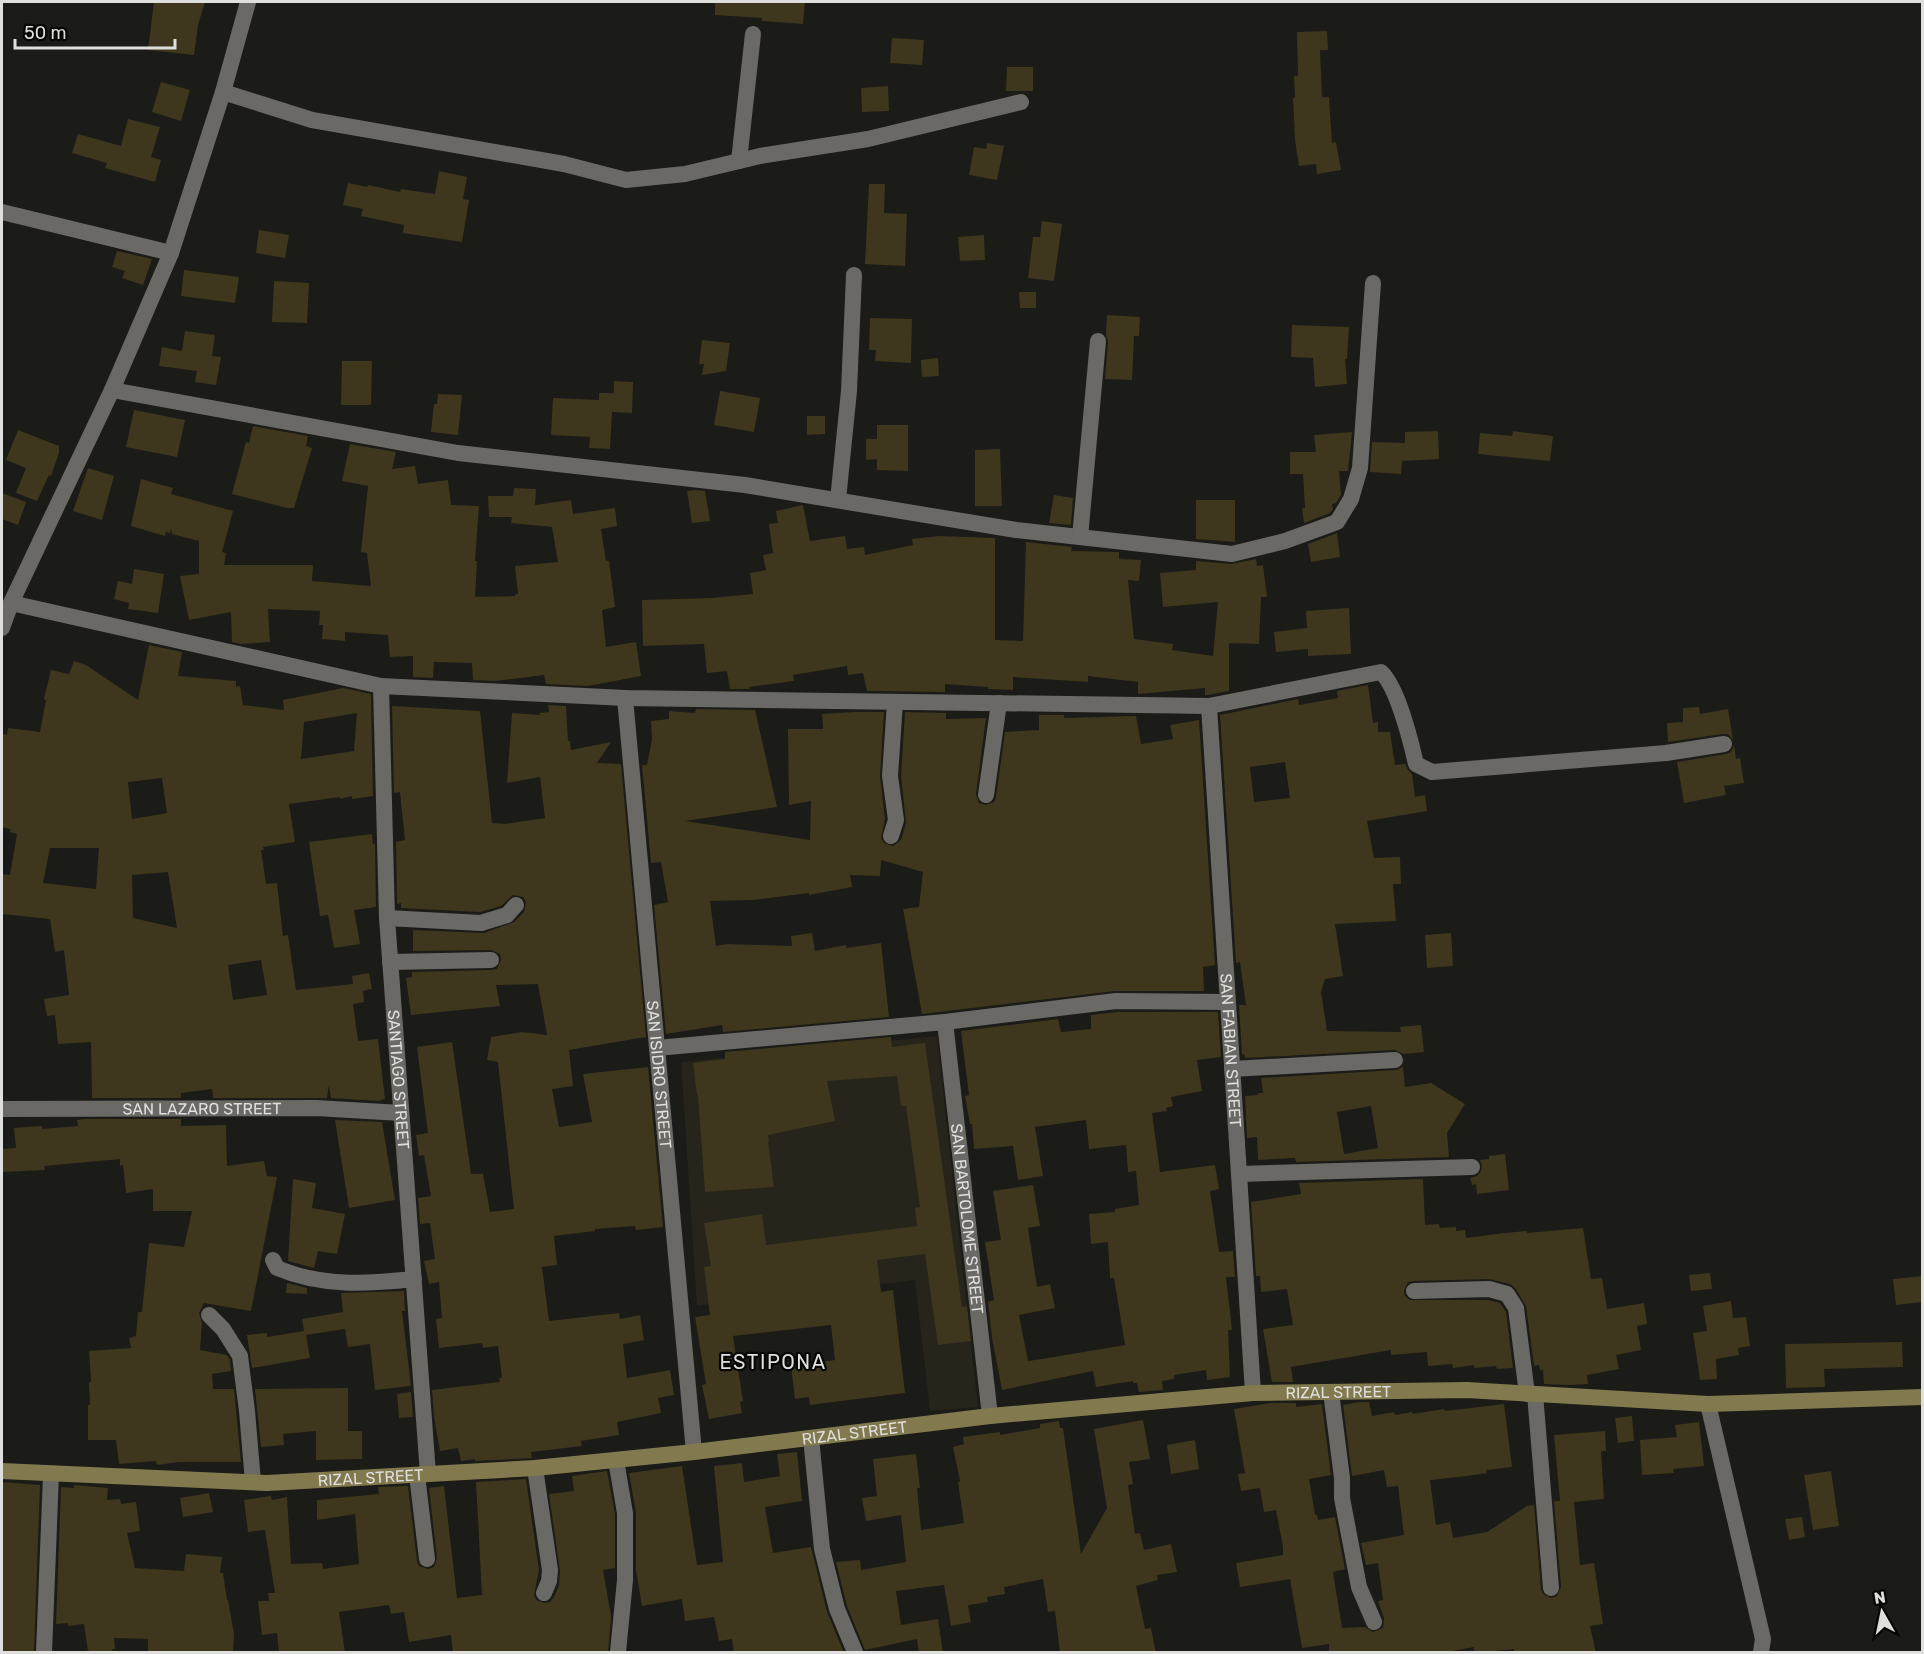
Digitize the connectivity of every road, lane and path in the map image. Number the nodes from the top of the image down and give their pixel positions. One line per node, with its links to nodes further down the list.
1 (248, 2): 3 (street)
2 (753, 34): 5 (street)
3 (223, 92): 5 (street); 7 (street)
4 (1021, 102): 5 (street)
5 (739, 161)
6 (2, 212): 7 (street)
7 (171, 253): 11 (street)
8 (854, 275): 12 (street)
9 (1373, 283): 13 (street)
10 (1098, 340): 13 (street)
11 (112, 390): 12 (street); 14 (street)
12 (838, 500): 13 (street)
13 (1080, 537)
14 (11, 603): 15 (street); 16 (street)
15 (2, 628)
16 (381, 686): 17 (street); 25 (street, SANTIAGO STREET)
17 (625, 698): 18 (street); 30 (street, SAN ISIDRO STREET)
18 (895, 702): 19 (street); 23 (street)
19 (999, 703): 20 (street); 22 (street)
20 (1209, 706): 21 (street); 28 (street, SAN FABIAN STREET)
21 (1724, 744)
22 (986, 795)
23 (891, 836)
24 (516, 904): 25 (street)
25 (387, 918): 27 (street, SANTIAGO STREET)
26 (491, 960): 27 (street)
27 (390, 962): 34 (street, SANTIAGO STREET)
28 (1228, 1002): 29 (street); 32 (street, SAN FABIAN STREET)
29 (945, 1022): 30 (street); 46 (street, SAN BARTOLOME STREET)
30 (657, 1048): 48 (street, SAN ISIDRO STREET)
31 (1395, 1060): 32 (street)
32 (1232, 1070): 36 (street, SAN FABIAN STREET)
33 (2, 1109): 34 (street, SAN LAZARO STREET)
34 (401, 1113): 38 (street, SANTIAGO STREET)
35 (1472, 1167): 36 (street)
36 (1239, 1174): 42 (street, SAN FABIAN STREET)
37 (273, 1260): 38 (street)
38 (414, 1279): 53 (street, SANTIAGO STREET)
39 (1414, 1291): 43 (street)
40 (209, 1315): 54 (street)
41 (1331, 1392): 42 (main road, RIZAL STREET); 43 (main road, RIZAL STREET); 58 (street)
42 (1253, 1393): 46 (main road, RIZAL STREET)
43 (1531, 1394): 45 (main road, RIZAL STREET); 56 (street)
44 (1923, 1397): 45 (main road, RIZAL STREET)
45 (1708, 1404): 62 (street)
46 (990, 1416): 47 (main road, RIZAL STREET)
47 (811, 1438): 48 (main road, RIZAL STREET); 61 (street)
48 (694, 1452): 49 (main road, RIZAL STREET)
49 (616, 1460): 50 (main road, RIZAL STREET); 60 (street)
50 (535, 1468): 53 (main road, RIZAL STREET); 57 (street)
51 (2, 1471): 52 (main road, RIZAL STREET)
52 (51, 1474): 54 (main road, RIZAL STREET); 59 (street)
53 (423, 1474): 54 (main road, RIZAL STREET); 55 (street, SANTIAGO STREET)
54 (253, 1482)
55 (427, 1559)
56 (1551, 1588)
57 (544, 1593)
58 (1374, 1622)
59 (44, 1653)
60 (618, 1653)
61 (855, 1653)
62 (1761, 1653)

